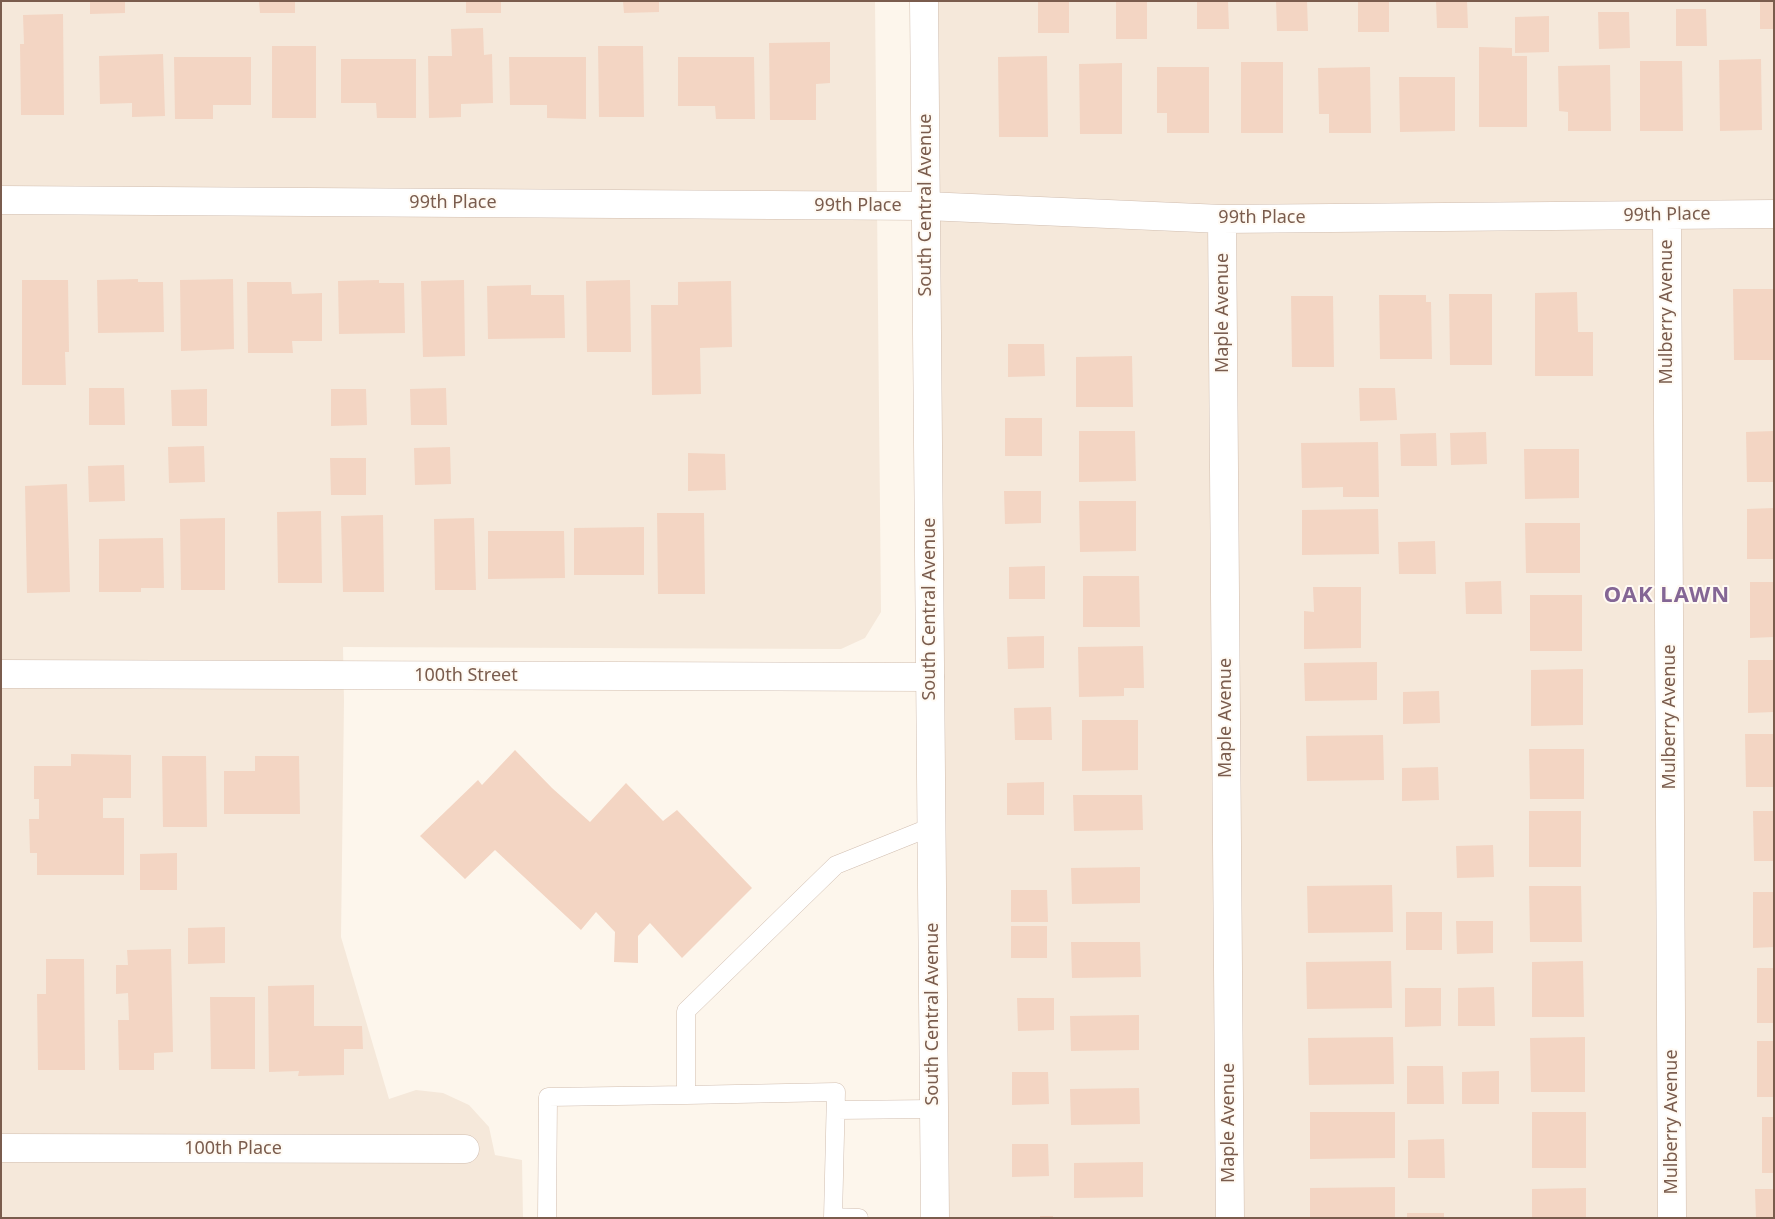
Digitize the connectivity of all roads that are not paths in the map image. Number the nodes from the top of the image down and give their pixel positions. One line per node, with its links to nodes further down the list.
1 (924, 1): 3 (street, South Central Avenue)
2 (1, 200): 3 (street, 99th Place)
3 (926, 206): 6 (street, 99th Place); 8 (street, South Central Avenue)
4 (1774, 214): 5 (street, 99th Place)
5 (1667, 216): 6 (street, 99th Place); 20 (street, Mulberry Avenue)
6 (1222, 219): 19 (street, Maple Avenue)
7 (1, 674): 8 (street, 100th Street)
8 (930, 677): 9 (street, South Central Avenue)
9 (931, 827): 10 (lane); 11 (street, South Central Avenue)
10 (686, 1095): 12 (lane); 15 (lane)
11 (934, 1109): 12 (lane); 18 (street, South Central Avenue)
12 (836, 1110): 16 (lane)
13 (1, 1148): 14 (street, 100th Place)
14 (465, 1149)
15 (547, 1218)
16 (833, 1218): 17 (lane)
17 (858, 1218)
18 (934, 1218)
19 (1230, 1218)
20 (1672, 1218)

